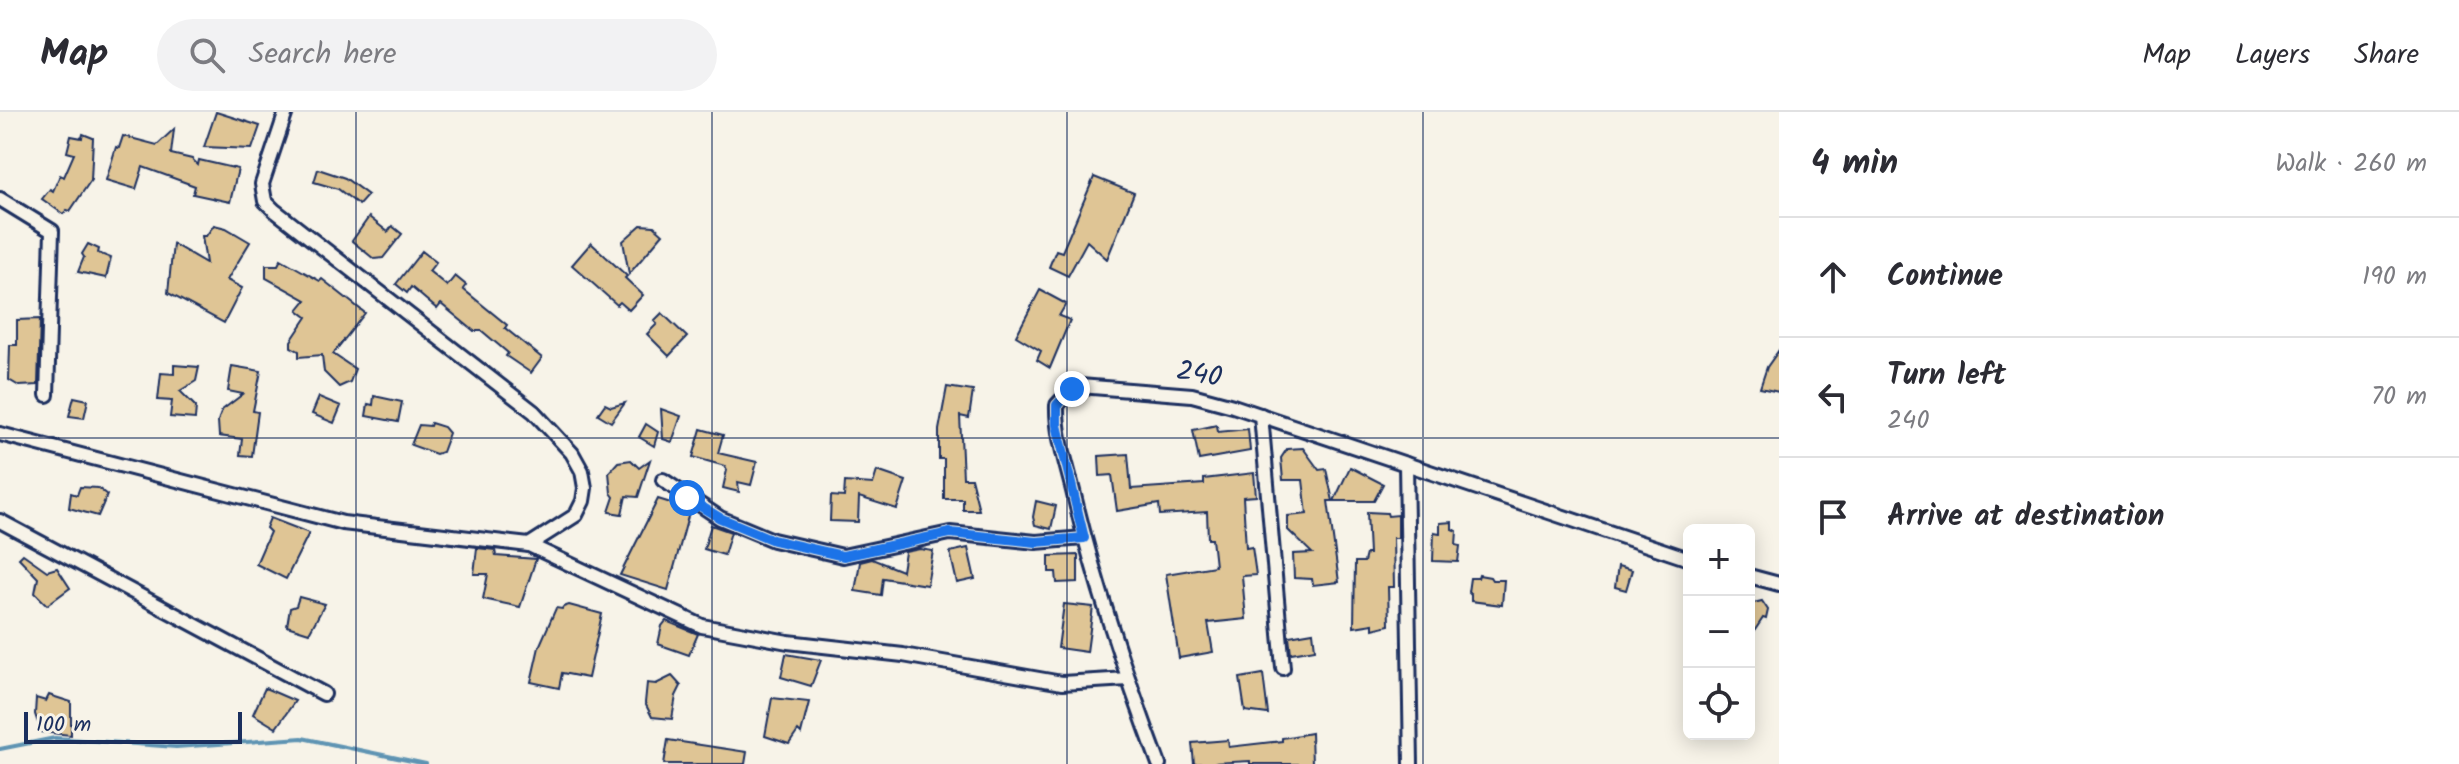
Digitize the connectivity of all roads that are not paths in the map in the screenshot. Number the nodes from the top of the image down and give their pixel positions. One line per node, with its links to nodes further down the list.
1 (286, 112): 10 (street)
2 (0, 199): 3 (street)
3 (47, 395)
4 (1261, 415): 6 (street, 240); 9 (street, 240); 14 (street)
5 (0, 434): 10 (street)
6 (1406, 464): 11 (street, 240); 18 (street)
7 (663, 480): 9 (street)
8 (0, 521): 16 (street)
9 (1084, 538): 15 (street, 240)
10 (529, 545): 15 (street)
11 (1683, 557)
12 (1755, 578): 13 (street)
13 (1779, 584)
14 (1283, 668)
15 (1128, 679): 17 (street, 240)
16 (324, 694)
17 (1159, 764)
18 (1411, 764)

